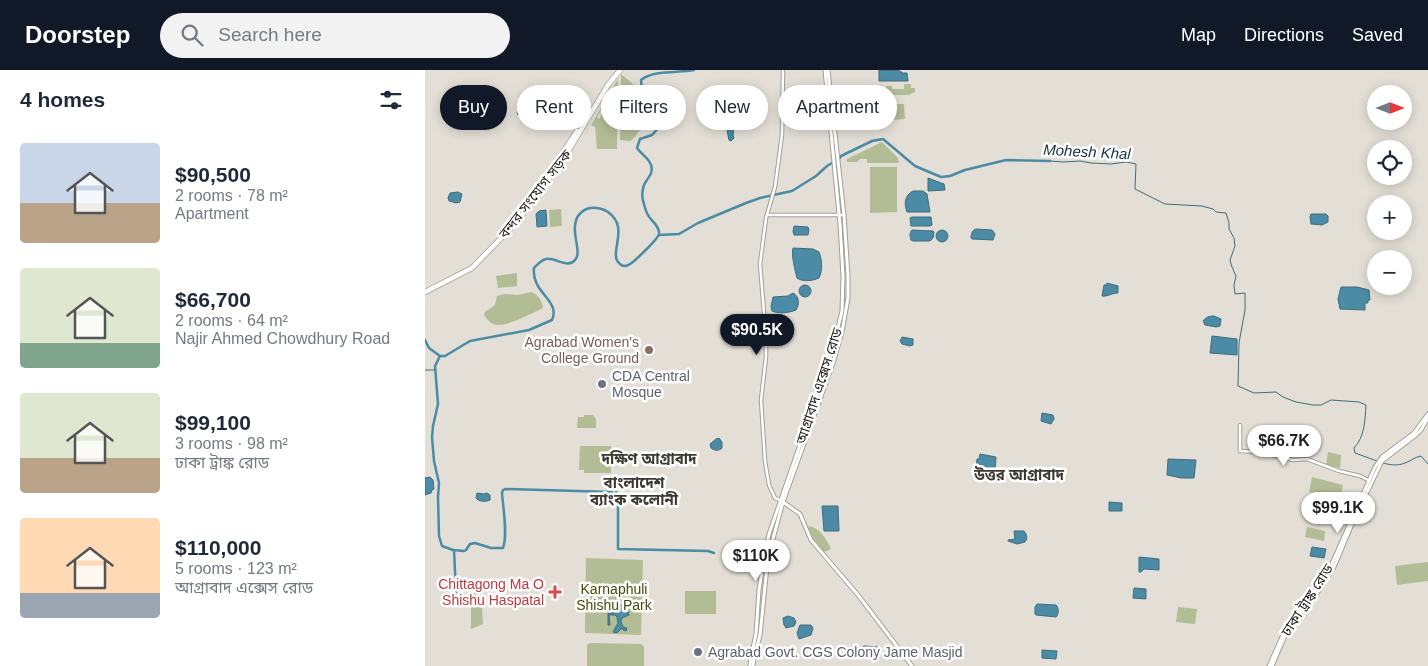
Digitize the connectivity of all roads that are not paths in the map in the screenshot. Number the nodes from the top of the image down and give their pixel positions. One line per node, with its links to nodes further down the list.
1 (618, 70): 6 (highway, বন্দর সংযোগ সড়ক)
2 (783, 70): 4 (street)
3 (826, 70): 5 (main road, আগ্রাবাদ এক্সেস রোড)
4 (767, 215): 5 (street); 11 (street)
5 (842, 215): 11 (main road, আগ্রাবাদ এক্সেস রোড)
6 (426, 291)
7 (1428, 414): 10 (main road, ঢাকা ট্রাঙ্ক রোড)
8 (1428, 418): 14 (main road)
9 (1240, 425): 10 (street)
10 (1368, 480): 14 (main road, ঢাকা ট্রাঙ্ক রোড)
11 (782, 501): 12 (main road, আগ্রাবাদ এক্সেস রোড); 13 (main road)
12 (751, 666)
13 (912, 666)
14 (1270, 666)

